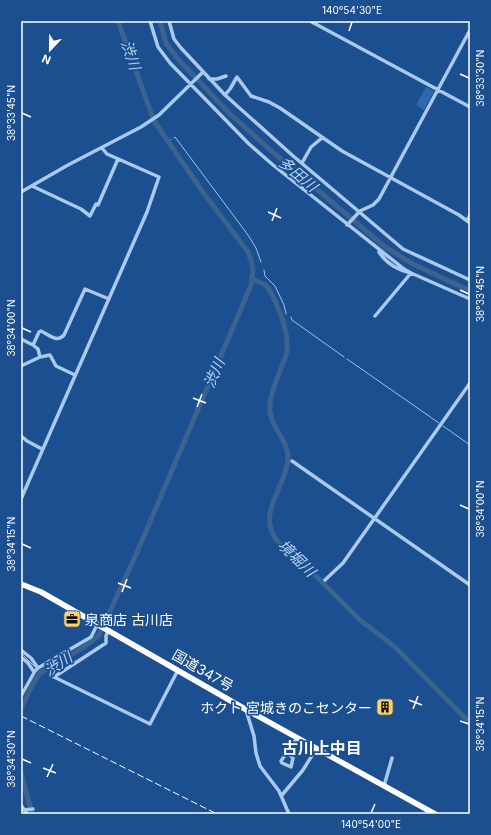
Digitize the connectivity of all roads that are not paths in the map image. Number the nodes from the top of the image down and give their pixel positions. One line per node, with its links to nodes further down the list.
1 (150, 21): 8 (street)
2 (169, 21): 5 (street)
3 (310, 21): 9 (street)
4 (470, 30): 9 (street)
5 (203, 73): 7 (street); 8 (street)
6 (226, 76): 7 (street)
7 (209, 79): 10 (street)
8 (191, 84): 13 (street); 22 (street)
9 (438, 90): 11 (street); 16 (street)
10 (225, 95): 12 (street); 15 (street)
11 (470, 107)
12 (322, 138): 15 (street); 16 (street)
13 (102, 148): 14 (street); 17 (street)
14 (118, 159): 17 (street); 25 (street)
15 (302, 163): 19 (street)
16 (391, 178): 19 (street); 21 (street)
17 (32, 186): 18 (street)
18 (21, 192)
19 (359, 212): 22 (street); 24 (street)
20 (470, 215): 21 (street)
21 (468, 222)
22 (348, 224): 23 (street)
23 (410, 273): 26 (street); 27 (street)
24 (470, 280)
25 (108, 299): 29 (street); 32 (street)
26 (470, 299)
27 (375, 316)
28 (21, 339): 29 (street)
29 (33, 345): 30 (street)
30 (40, 357): 31 (street); 32 (street)
31 (21, 366)
32 (76, 375): 35 (street)
33 (470, 384): 38 (street)
34 (21, 436): 35 (street)
35 (42, 449): 37 (street)
36 (292, 461): 38 (street)
37 (21, 499)
38 (375, 519): 39 (street); 41 (street)
39 (325, 580)
40 (21, 584): 42 (highway, 国道347号)
41 (470, 585)
42 (98, 626): 43 (highway, 国道347号); 46 (street)
43 (107, 631): 47 (highway, 国道347号); 47 (street)
44 (21, 650): 46 (street)
45 (21, 657): 46 (street)
46 (36, 670): 48 (street)
47 (178, 670): 49 (highway, 国道347号)
48 (21, 696)
49 (245, 709): 50 (highway, 国道347号); 55 (street)
50 (297, 738): 51 (highway, 国道347号); 52 (street)
51 (316, 749): 54 (highway, 国道347号); 55 (street)
52 (287, 753)
53 (392, 758): 54 (street)
54 (384, 786): 61 (highway, 国道347号)
55 (282, 795): 60 (street)
56 (21, 805): 58 (street)
57 (33, 809): 58 (street)
58 (24, 810): 59 (street)
59 (27, 814)
60 (289, 814)
61 (435, 814)

